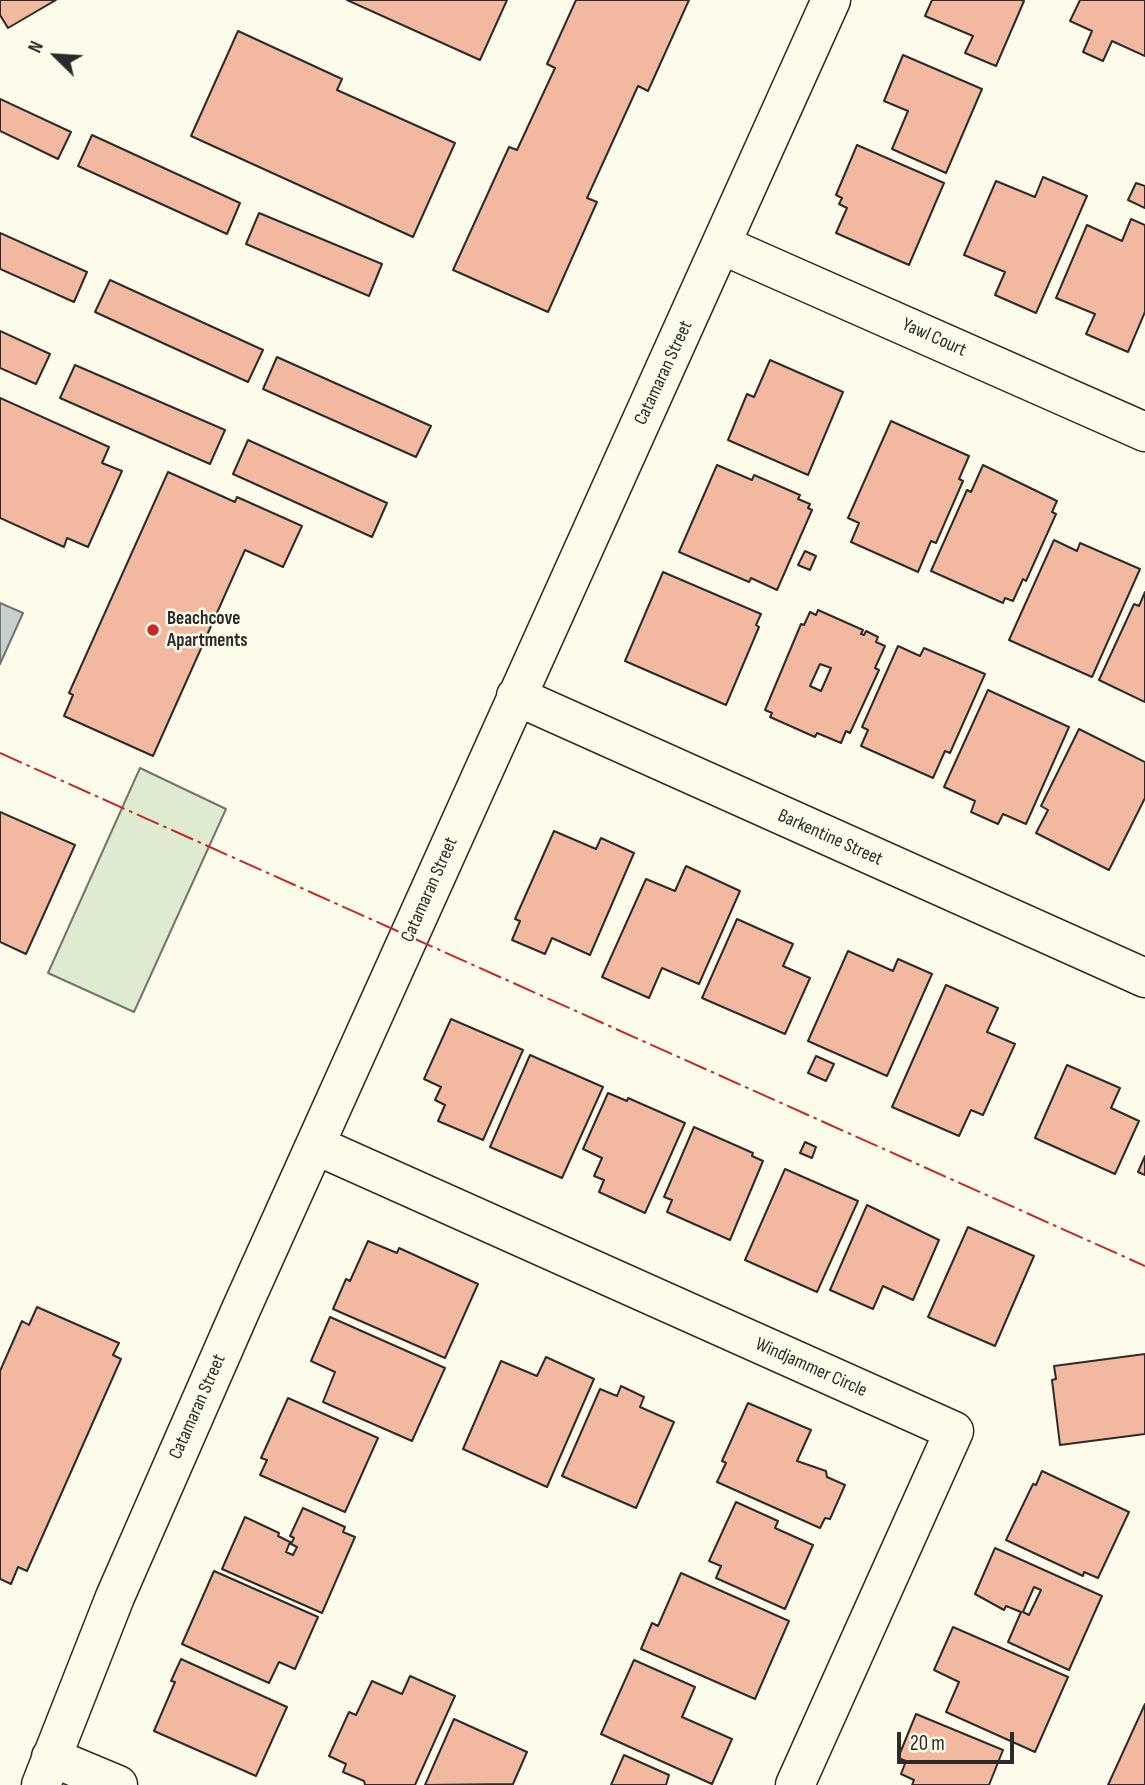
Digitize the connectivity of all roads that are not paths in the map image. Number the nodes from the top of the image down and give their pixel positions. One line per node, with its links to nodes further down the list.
1 (831, 0): 2 (street, Catamaran Street)
2 (722, 245): 3 (street, Yawl Court); 4 (street, Catamaran Street)
3 (1145, 432)
4 (516, 696): 5 (street, Barkentine Street); 6 (street, Catamaran Street)
5 (1145, 978)
6 (315, 1145): 7 (street, Catamaran Street); 9 (street, Windjammer Circle)
7 (46, 1771): 8 (street)
8 (118, 1785)
9 (794, 1785)

